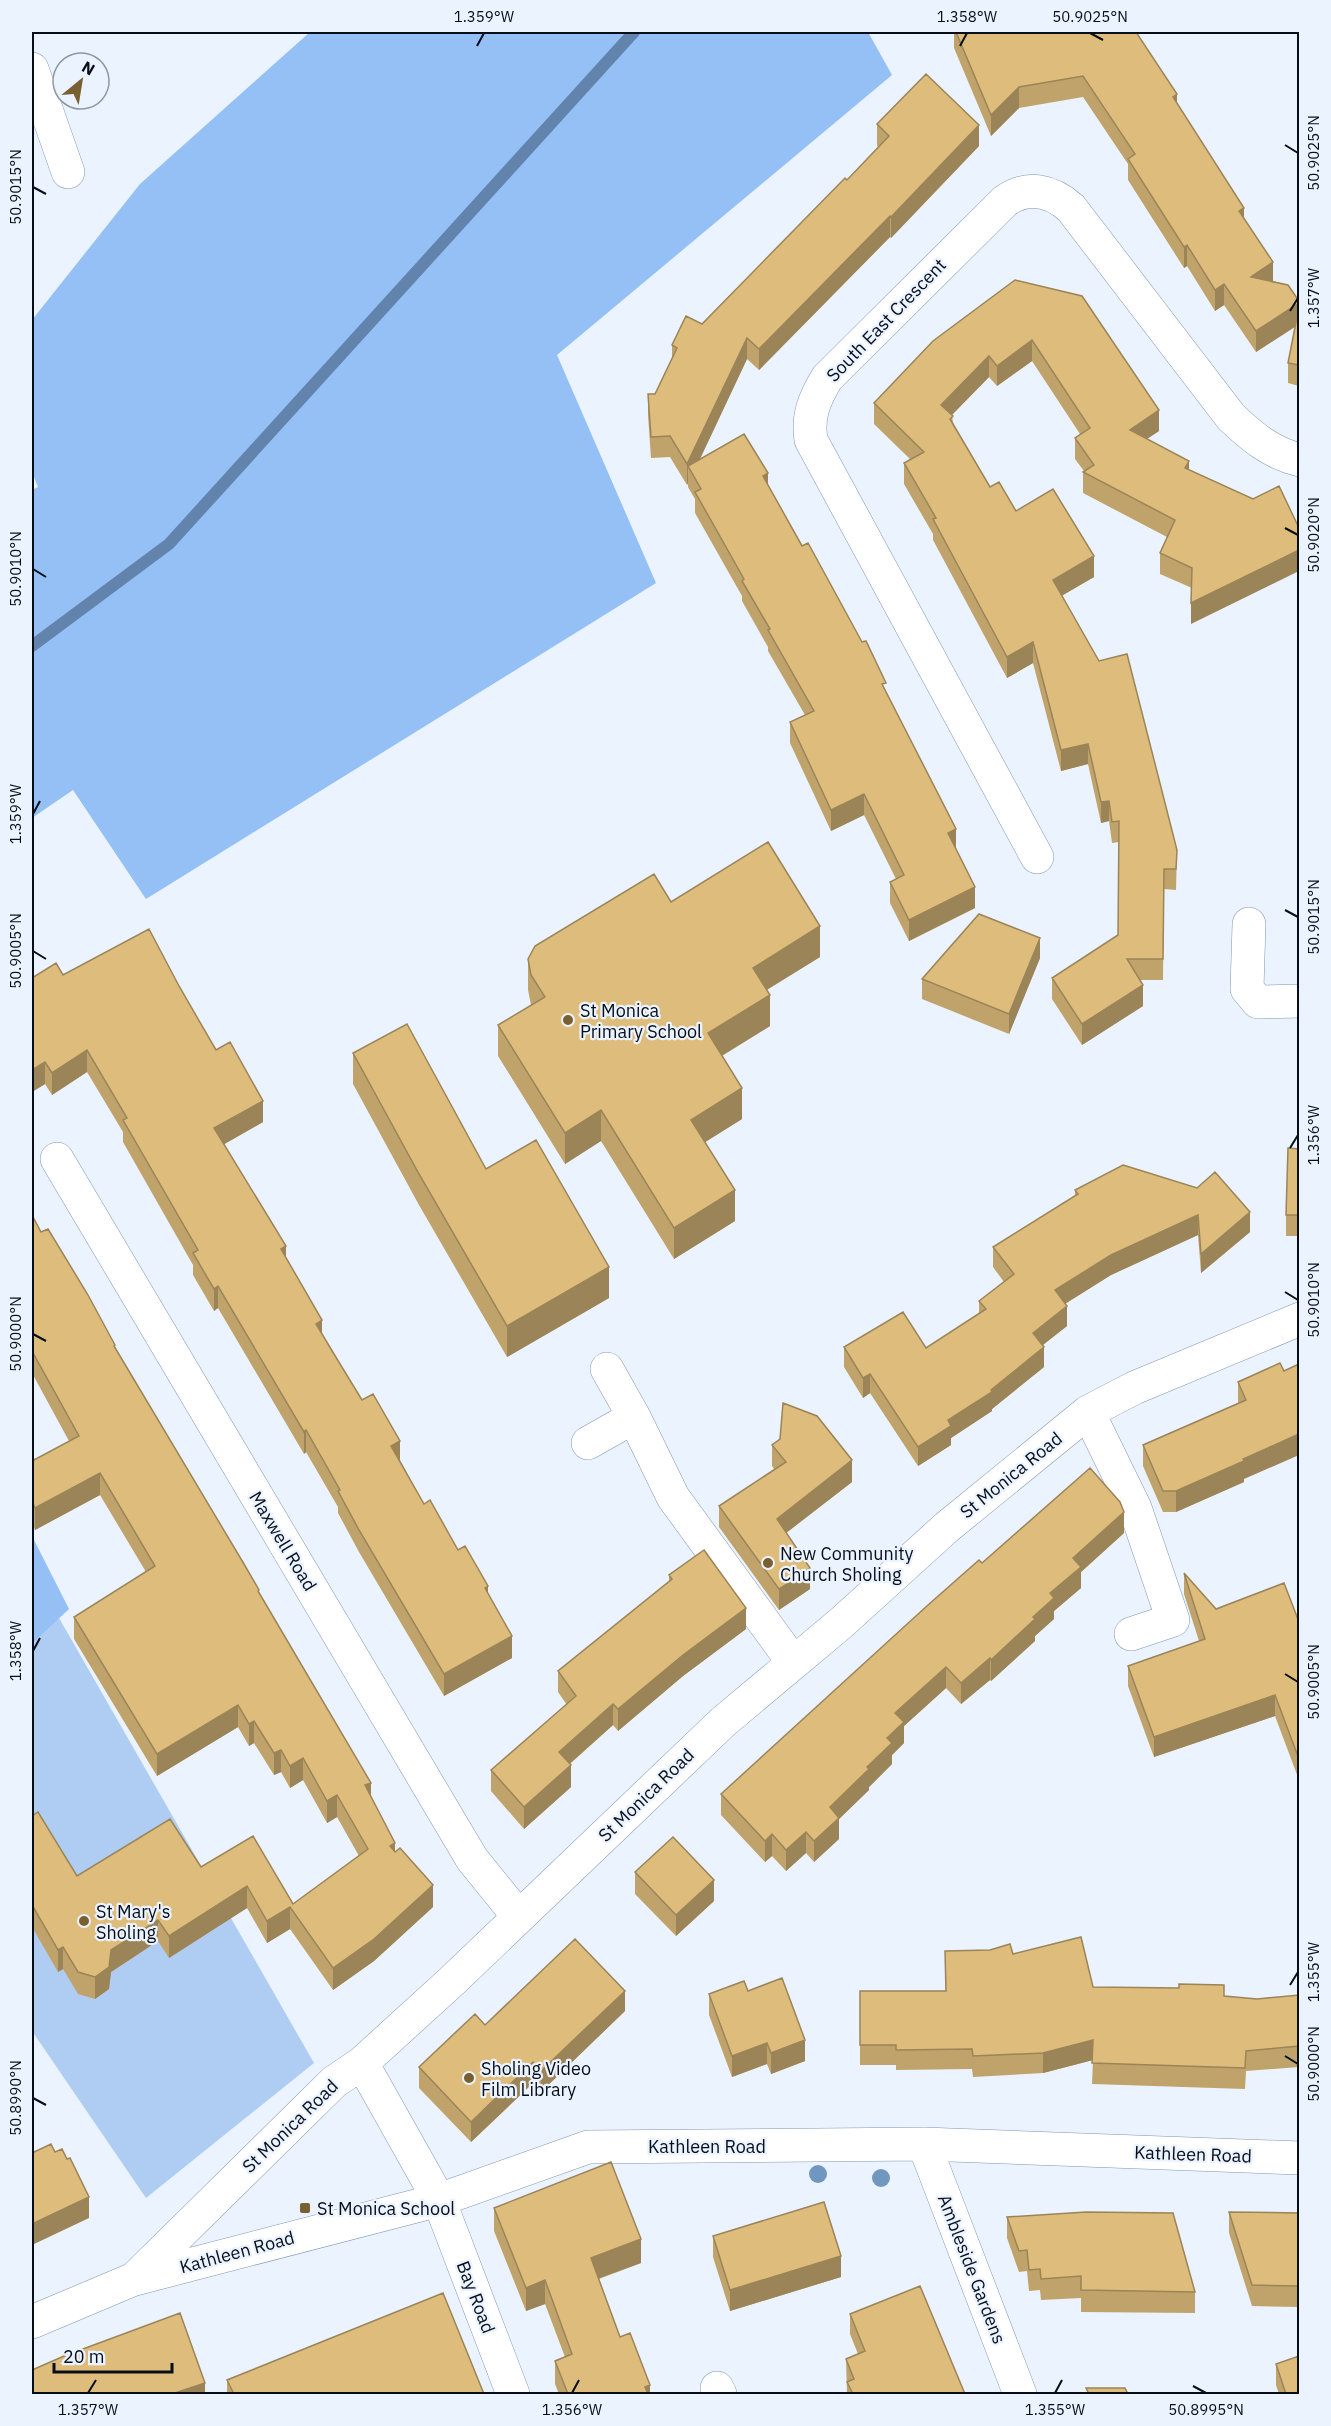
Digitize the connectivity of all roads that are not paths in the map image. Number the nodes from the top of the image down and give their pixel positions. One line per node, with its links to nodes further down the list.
1 (32, 69): 2 (street)
2 (68, 172)
3 (1299, 460): 4 (street, South East Crescent)
4 (1037, 857)
5 (1249, 924): 6 (street)
6 (1299, 1001)
7 (57, 1159): 15 (street, Maxwell Road)
8 (1299, 1319): 10 (street, St Monica Road)
9 (606, 1369): 11 (street)
10 (1088, 1412): 13 (street); 14 (street, St Monica Road)
11 (634, 1417): 12 (street); 14 (street)
12 (588, 1443)
13 (1131, 1634)
14 (793, 1662): 15 (street, St Monica Road)
15 (519, 1917): 16 (street, St Monica Road)
16 (362, 2062): 19 (street, Bay Road); 20 (street, St Monica Road)
17 (924, 2144): 18 (street, Kathleen Road); 19 (street, Kathleen Road); 23 (street, Ambleside Gardens)
18 (1299, 2158)
19 (438, 2200): 20 (street, Kathleen Road); 22 (street, Bay Road)
20 (134, 2279): 21 (street, St Monica Road)
21 (32, 2322)
22 (513, 2394)
23 (1020, 2394)

